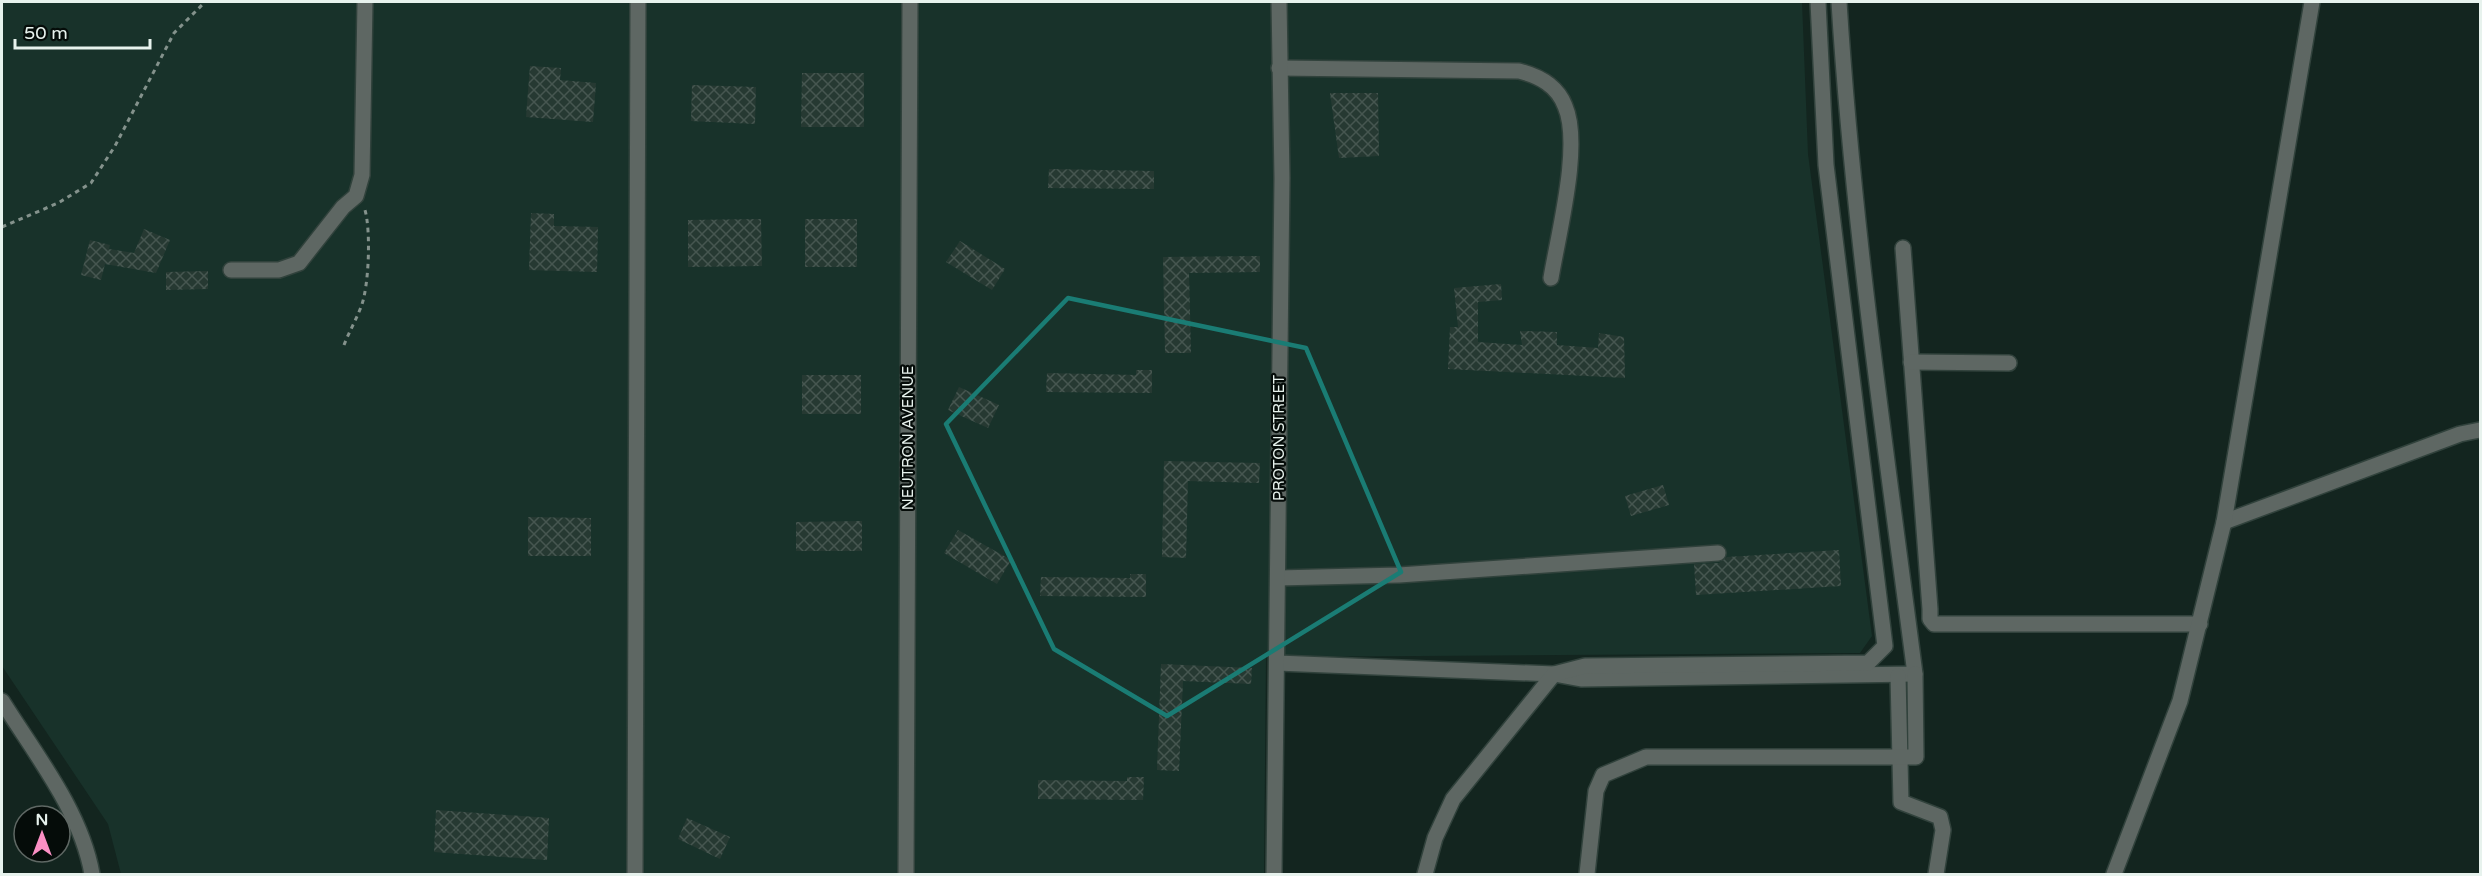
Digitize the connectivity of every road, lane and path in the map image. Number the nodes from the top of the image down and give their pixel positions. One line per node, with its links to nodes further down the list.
1 (205, 2): 11 (path)
2 (365, 2): 10 (street)
3 (638, 2): 31 (street)
4 (910, 2): 32 (street, NEUTRON AVENUE)
5 (1278, 2): 9 (street, PROTON STREET)
6 (1818, 2): 24 (street)
7 (1839, 2): 26 (street)
8 (2312, 2): 19 (street)
9 (1279, 68): 14 (street); 21 (street, PROTON STREET)
10 (360, 188): 13 (street); 15 (path)
11 (2, 227)
12 (1903, 248): 16 (street)
13 (231, 270)
14 (1551, 278)
15 (344, 345)
16 (1911, 362): 17 (street); 22 (street)
17 (2009, 363)
18 (2481, 430): 19 (street)
19 (2224, 522): 22 (street)
20 (1718, 553): 21 (street)
21 (1278, 578): 23 (street, PROTON STREET)
22 (2200, 624): 37 (street)
23 (1277, 663): 25 (street); 33 (street, PROTON STREET)
24 (1713, 671): 25 (street); 27 (street)
25 (1554, 674): 34 (street)
26 (1915, 674): 27 (street); 29 (street)
27 (1898, 676): 29 (street)
28 (2, 701): 30 (street)
29 (1900, 757): 35 (street); 36 (street)
30 (92, 874)
31 (635, 874)
32 (906, 874)
33 (1274, 874)
34 (1425, 874)
35 (1587, 874)
36 (1936, 874)
37 (2114, 874)

